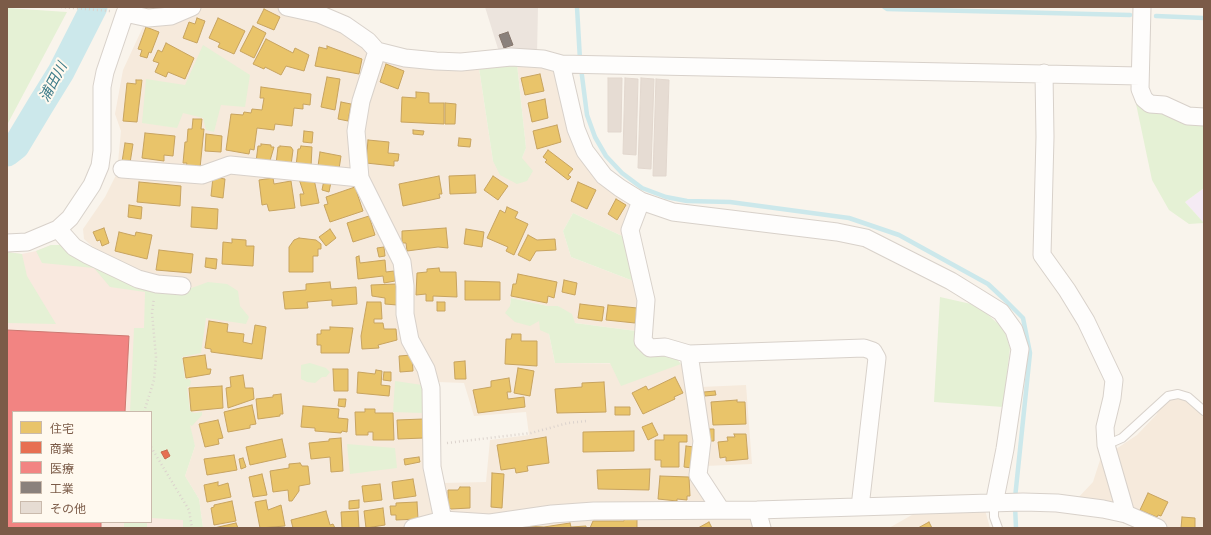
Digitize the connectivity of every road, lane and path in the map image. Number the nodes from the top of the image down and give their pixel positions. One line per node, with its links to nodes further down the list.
1 (61, 7): 6 (path)
2 (192, 7): 5 (street)
3 (287, 7): 7 (street)
4 (1142, 7): 10 (street)
5 (127, 10): 15 (street)
6 (107, 11)
7 (377, 51): 8 (street); 13 (street)
8 (565, 63): 9 (street); 14 (street)
9 (1044, 73): 10 (street); 24 (street)
10 (1140, 76): 11 (street)
11 (1204, 117)
12 (122, 169): 13 (street)
13 (360, 178): 23 (street)
14 (641, 201): 19 (street); 26 (street)
15 (58, 229): 16 (street); 17 (street)
16 (7, 243)
17 (157, 284): 18 (street); 20 (path)
18 (182, 286)
19 (689, 354): 27 (street); 28 (street)
20 (144, 411)
21 (1204, 411): 24 (lane)
22 (586, 421): 23 (path)
23 (432, 445): 31 (street)
24 (1106, 446): 30 (street)
25 (152, 449): 33 (path)
26 (997, 504): 27 (street); 30 (street); 36 (lane)
27 (860, 507): 29 (street)
28 (721, 510): 29 (street); 32 (street)
29 (757, 510): 35 (street)
30 (1126, 514): 37 (street)
31 (443, 520): 32 (street); 34 (street)
32 (491, 525)
33 (192, 528)
34 (412, 528)
35 (762, 528)
36 (998, 528)
37 (1158, 528)

